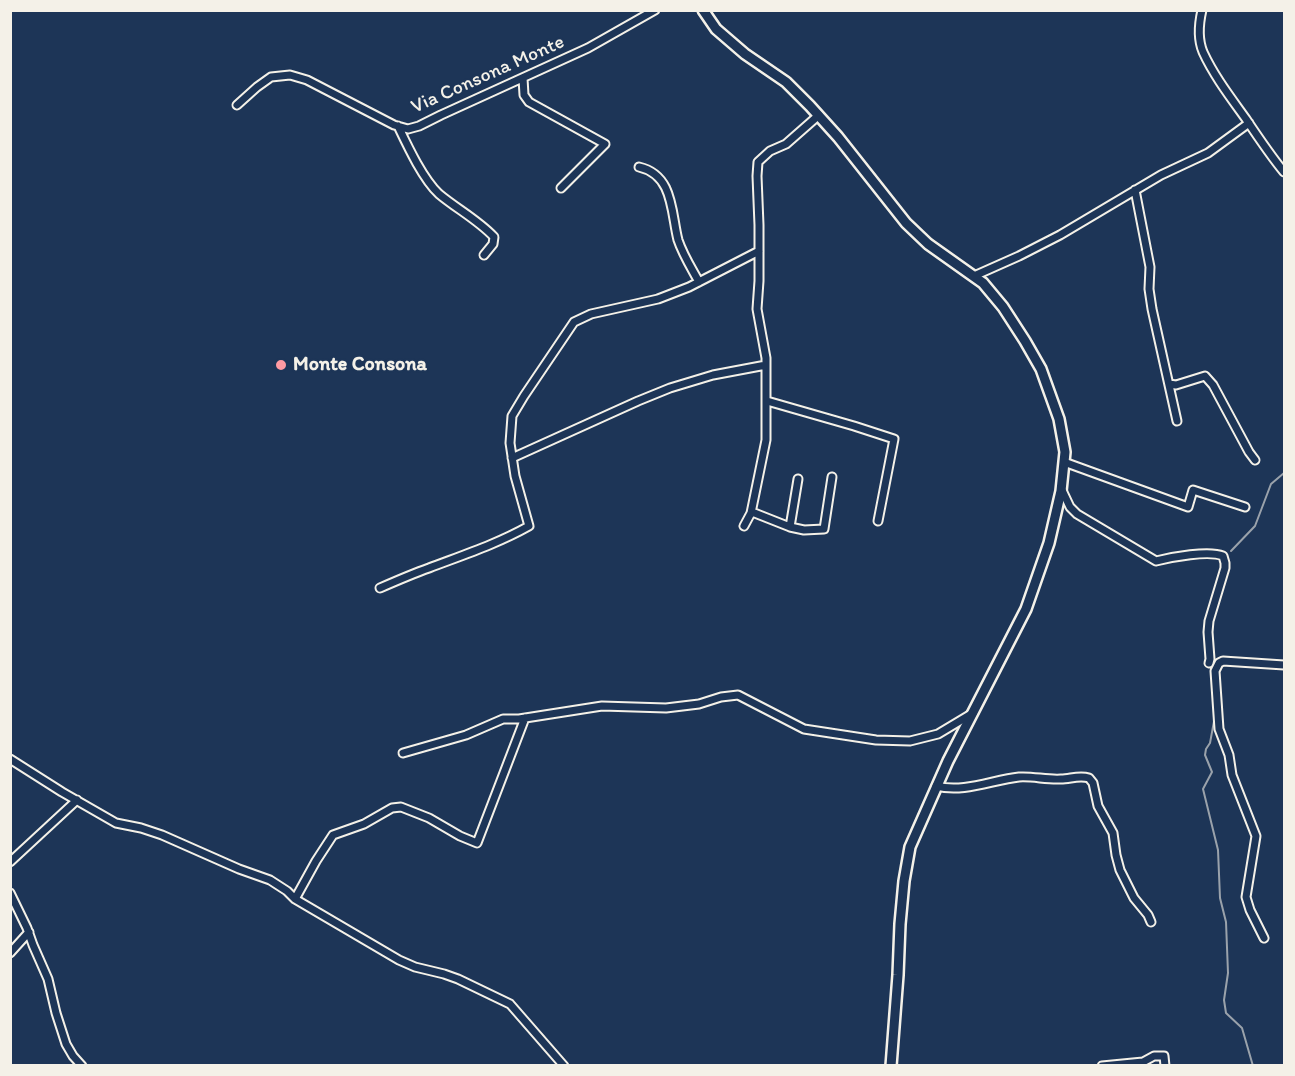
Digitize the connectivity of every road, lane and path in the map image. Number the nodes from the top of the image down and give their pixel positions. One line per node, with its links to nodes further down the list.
1 (655, 10): 4 (street, Via Consona Monte)
2 (703, 10): 6 (main road)
3 (1202, 10): 7 (street)
4 (523, 78): 8 (street, Via Consona Monte); 11 (street)
5 (237, 105): 8 (street, Via Consona Monte)
6 (819, 115): 13 (street); 15 (main road)
7 (1248, 123): 10 (street); 12 (street)
8 (398, 126): 14 (street)
9 (639, 167): 16 (street)
10 (1284, 172)
11 (561, 188)
12 (1135, 190): 15 (street); 18 (street)
13 (759, 251): 16 (street); 17 (street)
14 (484, 255)
15 (974, 276): 23 (main road)
16 (699, 282): 21 (street)
17 (766, 364): 19 (street); 21 (street)
18 (1169, 384): 20 (street); 22 (street)
19 (766, 401): 28 (street); 29 (street)
20 (1177, 421)
21 (513, 458): 32 (street)
22 (1256, 460)
23 (1064, 462): 26 (main road); 27 (street)
24 (832, 477): 31 (street)
25 (798, 479): 31 (street)
26 (1061, 488): 33 (street); 35 (main road)
27 (1245, 507)
28 (752, 512): 30 (street); 31 (street)
29 (878, 521)
30 (744, 526)
31 (790, 527)
32 (380, 588)
33 (1209, 663)
34 (1284, 665): 46 (street)
35 (972, 713): 36 (street); 39 (main road)
36 (525, 718): 37 (street); 43 (street)
37 (403, 753)
38 (10, 759): 40 (street)
39 (936, 786): 44 (street); 50 (main road)
40 (76, 800): 41 (street); 43 (street)
41 (10, 862)
42 (10, 893): 45 (street)
43 (295, 899): 49 (street)
44 (1150, 922)
45 (28, 932): 47 (street); 48 (street)
46 (1264, 938)
47 (10, 953)
48 (82, 1065)
49 (564, 1065)
50 (891, 1065)
51 (1102, 1065): 52 (street)
52 (1165, 1065)

